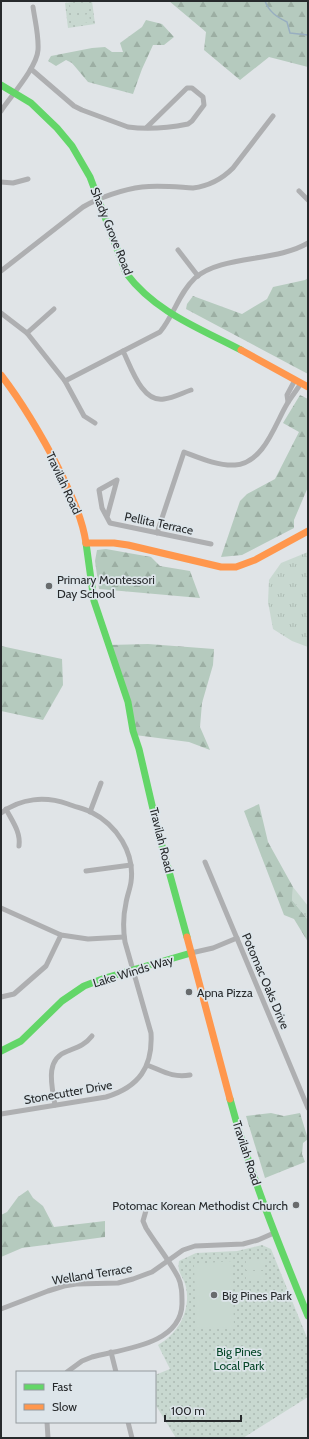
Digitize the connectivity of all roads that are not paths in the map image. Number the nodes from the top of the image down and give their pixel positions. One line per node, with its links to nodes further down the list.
1 (32, 7): 2 (street)
2 (31, 69): 4 (street); 7 (street)
3 (1, 85): 4 (main road, Shady Grove Road)
4 (14, 92): 5 (street); 11 (main road, Shady Grove Road)
5 (1, 111)
6 (273, 116): 11 (street)
7 (146, 128): 7 (street)
8 (28, 179): 9 (street)
9 (1, 182)
10 (299, 191): 12 (street)
11 (99, 200): 15 (street); 19 (main road, Shady Grove Road)
12 (308, 200)
13 (308, 243): 16 (street)
14 (178, 250): 16 (street)
15 (1, 271)
16 (198, 276): 19 (street)
17 (54, 309): 20 (street)
18 (1, 313): 20 (street)
19 (172, 314): 21 (street); 24 (main road, Shady Grove Road)
20 (27, 333): 23 (street)
21 (123, 351): 23 (street); 26 (street)
22 (1, 374): 31 (main road, Travilah Road)
23 (65, 381): 27 (street)
24 (298, 382): 25 (main road, Shady Grove Road); 30 (street)
25 (308, 387)
26 (191, 390)
27 (96, 423)
28 (107, 516): 28 (street, Pellita Terrace); 30 (street, Pellita Terrace)
29 (308, 531): 31 (main road)
30 (157, 533): 32 (street, Pellita Terrace)
31 (86, 543): 44 (main road, Travilah Road)
32 (211, 544)
33 (101, 782): 35 (street)
34 (3, 811): 35 (street); 36 (street)
35 (90, 812): 38 (street)
36 (19, 846)
37 (205, 862): 43 (street, Potomac Oaks Drive)
38 (131, 865): 39 (street); 42 (street, Stonecutter Drive)
39 (86, 871)
40 (1, 908): 41 (street)
41 (61, 935): 42 (street); 46 (street)
42 (124, 937): 45 (street, Stonecutter Drive)
43 (237, 938): 44 (street); 52 (street, Potomac Oaks Drive)
44 (192, 953): 45 (main road, Lake Winds Way); 55 (main road, Travilah Road)
45 (133, 970): 48 (main road, Lake Winds Way); 49 (street, Stonecutter Drive)
46 (1, 997)
47 (92, 1036): 51 (street)
48 (1, 1052)
49 (147, 1065): 50 (street); 51 (street, Stonecutter Drive)
50 (190, 1075)
51 (55, 1105): 53 (street, Stonecutter Drive)
52 (308, 1108)
53 (1, 1114)
54 (147, 1207): 56 (street)
55 (274, 1233): 56 (street, Welland Terrace); 58 (main road, Travilah Road)
56 (167, 1261): 57 (street, Welland Terrace); 59 (street)
57 (1, 1309)
58 (308, 1316)
59 (111, 1352): 60 (street); 61 (street)
60 (68, 1371)
61 (116, 1371)
62 (46, 1423): 64 (street)
63 (128, 1423): 65 (street)
64 (48, 1438)
65 (132, 1438)

